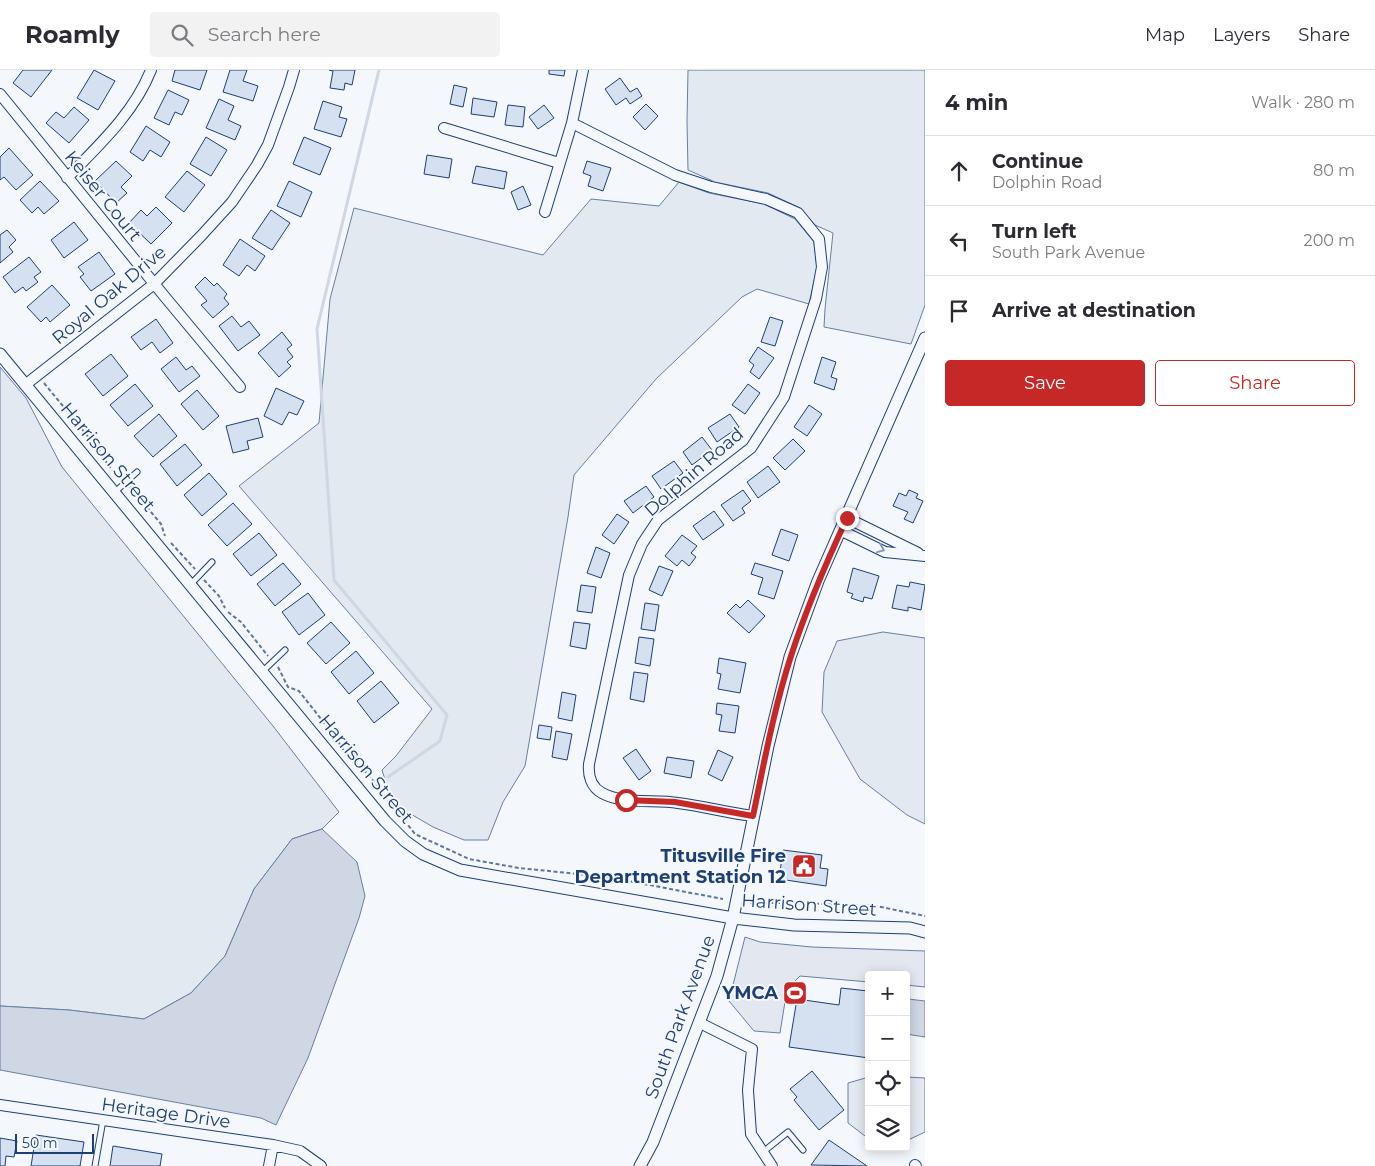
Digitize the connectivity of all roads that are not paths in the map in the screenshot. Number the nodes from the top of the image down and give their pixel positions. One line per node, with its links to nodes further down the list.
1 (151, 70): 8 (street)
2 (294, 70): 10 (street, Royal Oak Drive)
3 (584, 70): 5 (street)
4 (0, 94): 8 (street, Keiser Court)
5 (572, 123): 7 (street); 24 (street, Dolphin Road)
6 (444, 128): 7 (street)
7 (559, 164): 9 (street)
8 (67, 178): 10 (street, Keiser Court)
9 (545, 212)
10 (154, 284): 13 (street, Royal Oak Drive); 14 (street, Keiser Court)
11 (925, 338): 17 (street, South Park Avenue)
12 (0, 354): 13 (street, Harrison Street)
13 (26, 384): 16 (street, Harrison Street)
14 (240, 387)
15 (136, 472): 16 (lane)
16 (115, 493): 21 (street, Harrison Street)
17 (847, 518): 18 (street, South Park Avenue); 19 (street)
18 (842, 531): 19 (street, one-way to 19); 24 (street, South Park Avenue)
19 (924, 556)
20 (212, 562): 21 (lane)
21 (190, 584): 23 (street, Harrison Street)
22 (285, 650): 23 (lane)
23 (262, 672): 25 (street, Harrison Street)
24 (753, 816): 25 (street, South Park Avenue)
25 (733, 918): 26 (street, Harrison Street); 27 (street, South Park Avenue)
26 (925, 932)
27 (700, 1023): 32 (street); 36 (street, South Park Avenue)
28 (0, 1105): 29 (street, Heritage Drive)
29 (103, 1120): 30 (street, Heritage Drive); 33 (lane)
30 (272, 1145): 34 (street); 35 (street, Heritage Drive)
31 (803, 1150): 32 (lane)
32 (763, 1152): 37 (street)
33 (95, 1166)
34 (269, 1166)
35 (321, 1166)
36 (640, 1166)
37 (772, 1166)

